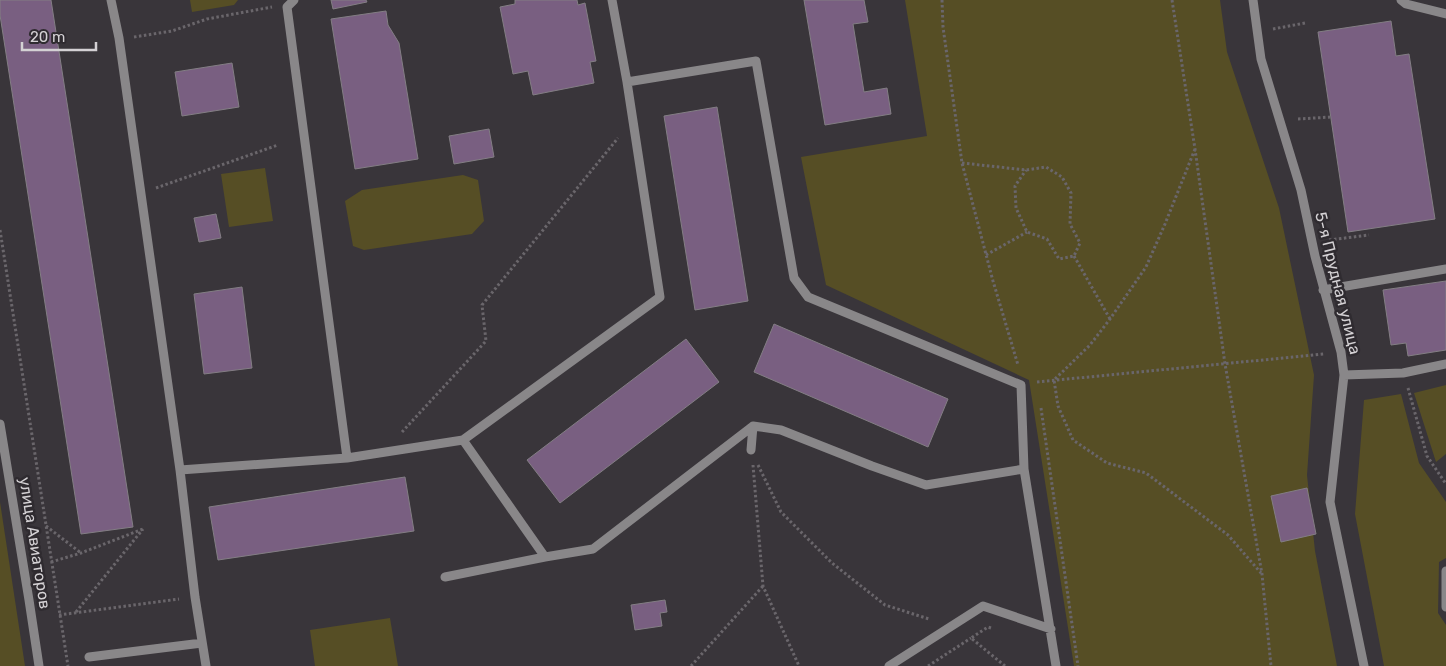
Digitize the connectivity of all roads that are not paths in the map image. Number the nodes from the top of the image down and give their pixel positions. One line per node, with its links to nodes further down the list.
1 (111, 0): 19 (street)
2 (294, 0): 17 (street)
3 (612, 0): 7 (street)
4 (1253, 0): 9 (street, 5-я Прудная улица)
5 (1401, 0): 6 (street)
6 (1446, 14)
7 (627, 82): 15 (street); 18 (street)
8 (1446, 269): 9 (street)
9 (1323, 290): 11 (street, 5-я Прудная улица)
10 (1446, 364): 11 (street)
11 (1344, 375): 31 (street, 5-я Прудная улица)
12 (0, 424): 14 (street, улица Авиаторов)
13 (753, 426): 16 (street); 18 (street); 20 (street)
14 (1, 434): 27 (street, улица Авиаторов)
15 (463, 440): 17 (street); 20 (street)
16 (751, 450)
17 (347, 458): 19 (street)
18 (1024, 469): 24 (street)
19 (180, 470): 25 (street)
20 (545, 557): 22 (street)
21 (1446, 571): 23 (street)
22 (445, 577)
23 (1446, 607)
24 (1051, 629): 29 (street); 30 (street)
25 (202, 643): 26 (street); 28 (street)
26 (89, 657)
27 (39, 666)
28 (206, 666)
29 (889, 666)
30 (1056, 666)
31 (1364, 666)

